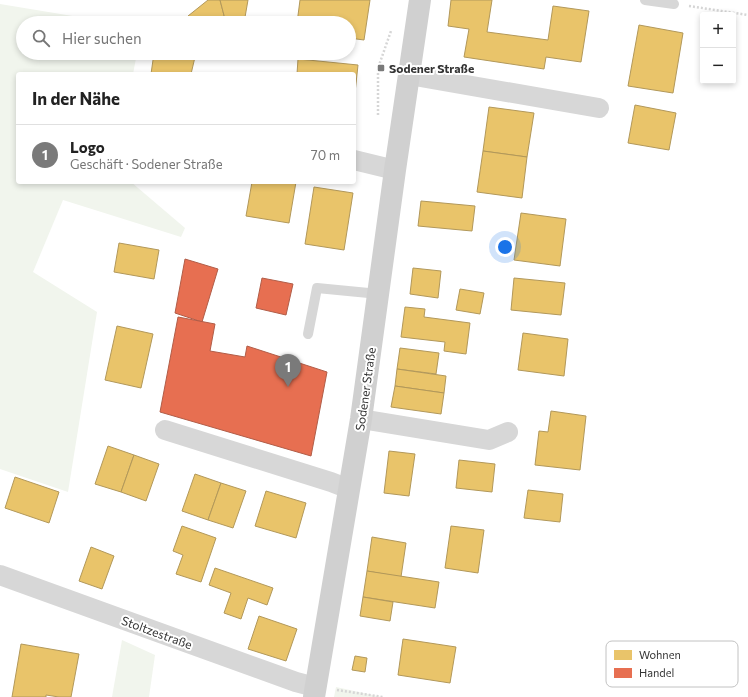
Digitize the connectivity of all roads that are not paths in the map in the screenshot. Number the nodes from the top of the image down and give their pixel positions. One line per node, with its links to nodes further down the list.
1 (420, 0): 4 (main road, Sodener Straße)
2 (645, 0): 3 (lane)
3 (674, 4)
4 (409, 75): 5 (street); 7 (main road, Sodener Straße)
5 (599, 108)
6 (356, 160): 7 (street)
7 (395, 170): 8 (main road, Sodener Straße)
8 (378, 294): 9 (lane); 10 (main road, Sodener Straße)
9 (308, 334)
10 (361, 420): 12 (street); 13 (main road, Sodener Straße)
11 (165, 430): 13 (street)
12 (508, 432)
13 (349, 489): 15 (main road, Sodener Straße)
14 (0, 575): 15 (street, Stoltzestraße)
15 (314, 692)

